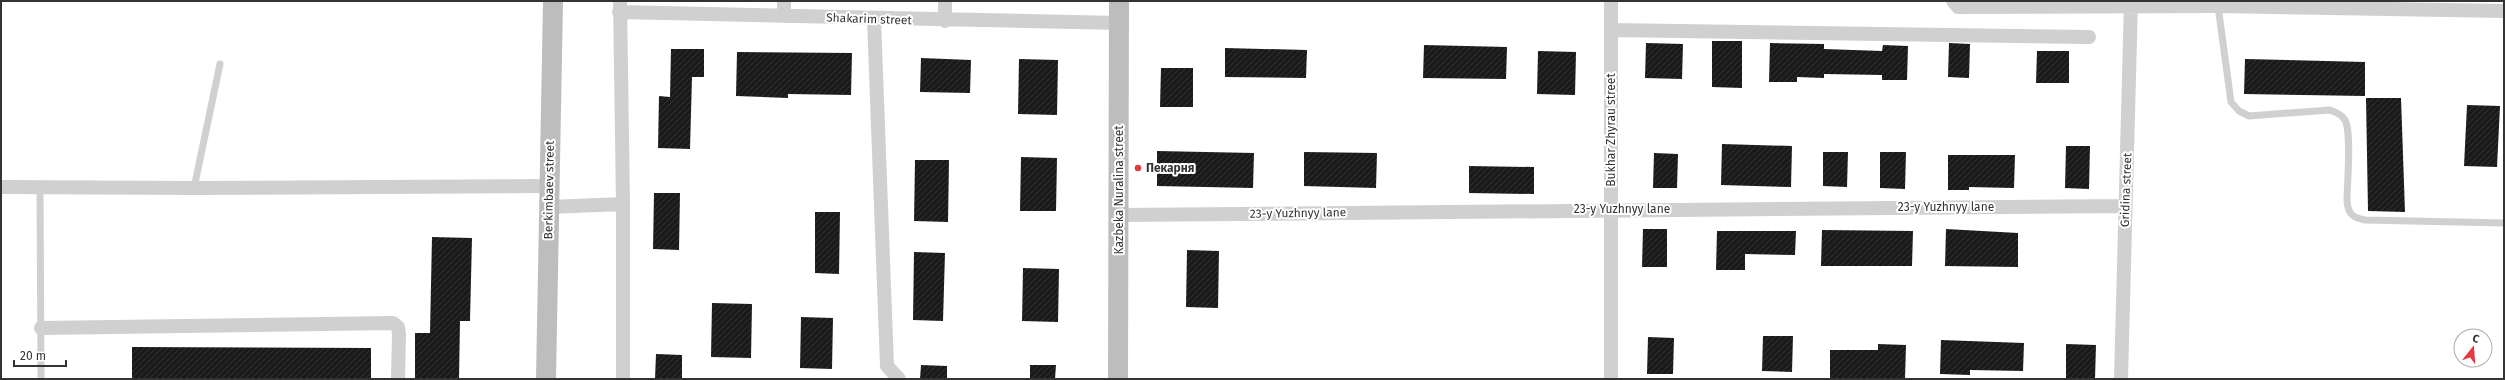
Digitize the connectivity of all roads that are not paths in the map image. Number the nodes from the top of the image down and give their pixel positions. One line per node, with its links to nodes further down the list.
1 (553, 1): 19 (street, Berkimbaev street)
2 (784, 1): 11 (street)
3 (944, 1): 13 (street)
4 (1119, 1): 14 (street, Kazbeka Nuralina street)
5 (1611, 1): 15 (street, Bukhar Zhyrau street)
6 (1953, 2): 7 (street)
7 (2131, 3): 8 (street); 23 (street, Gridina street)
8 (2218, 6): 10 (street); 27 (lane)
9 (620, 7): 11 (street, Shakarim street); 22 (street)
10 (2504, 11)
11 (784, 16): 12 (street, Shakarim street)
12 (874, 19): 13 (street, Shakarim street); 33 (street)
13 (945, 21): 14 (street, Shakarim street)
14 (1119, 23): 26 (street, Kazbeka Nuralina street)
15 (1611, 30): 16 (street); 25 (street, Bukhar Zhyrau street)
16 (2088, 37)
17 (220, 64): 21 (lane)
18 (40, 186): 20 (street); 21 (street); 28 (lane)
19 (549, 186): 21 (street); 24 (street, Berkimbaev street)
20 (1, 187)
21 (194, 188)
22 (623, 204): 24 (street); 32 (street)
23 (2125, 206): 25 (street, 23-y Yuzhnyy lane); 36 (street, Gridina street)
24 (549, 207): 31 (street, Berkimbaev street)
25 (1611, 209): 26 (street, 23-y Yuzhnyy lane); 35 (street, Bukhar Zhyrau street)
26 (1119, 215): 34 (street, Kazbeka Nuralina street)
27 (2504, 223)
28 (41, 328): 29 (lane); 30 (street)
29 (41, 379)
30 (398, 379)
31 (546, 379)
32 (623, 379)
33 (899, 379)
34 (1118, 379)
35 (1611, 379)
36 (2120, 379)

